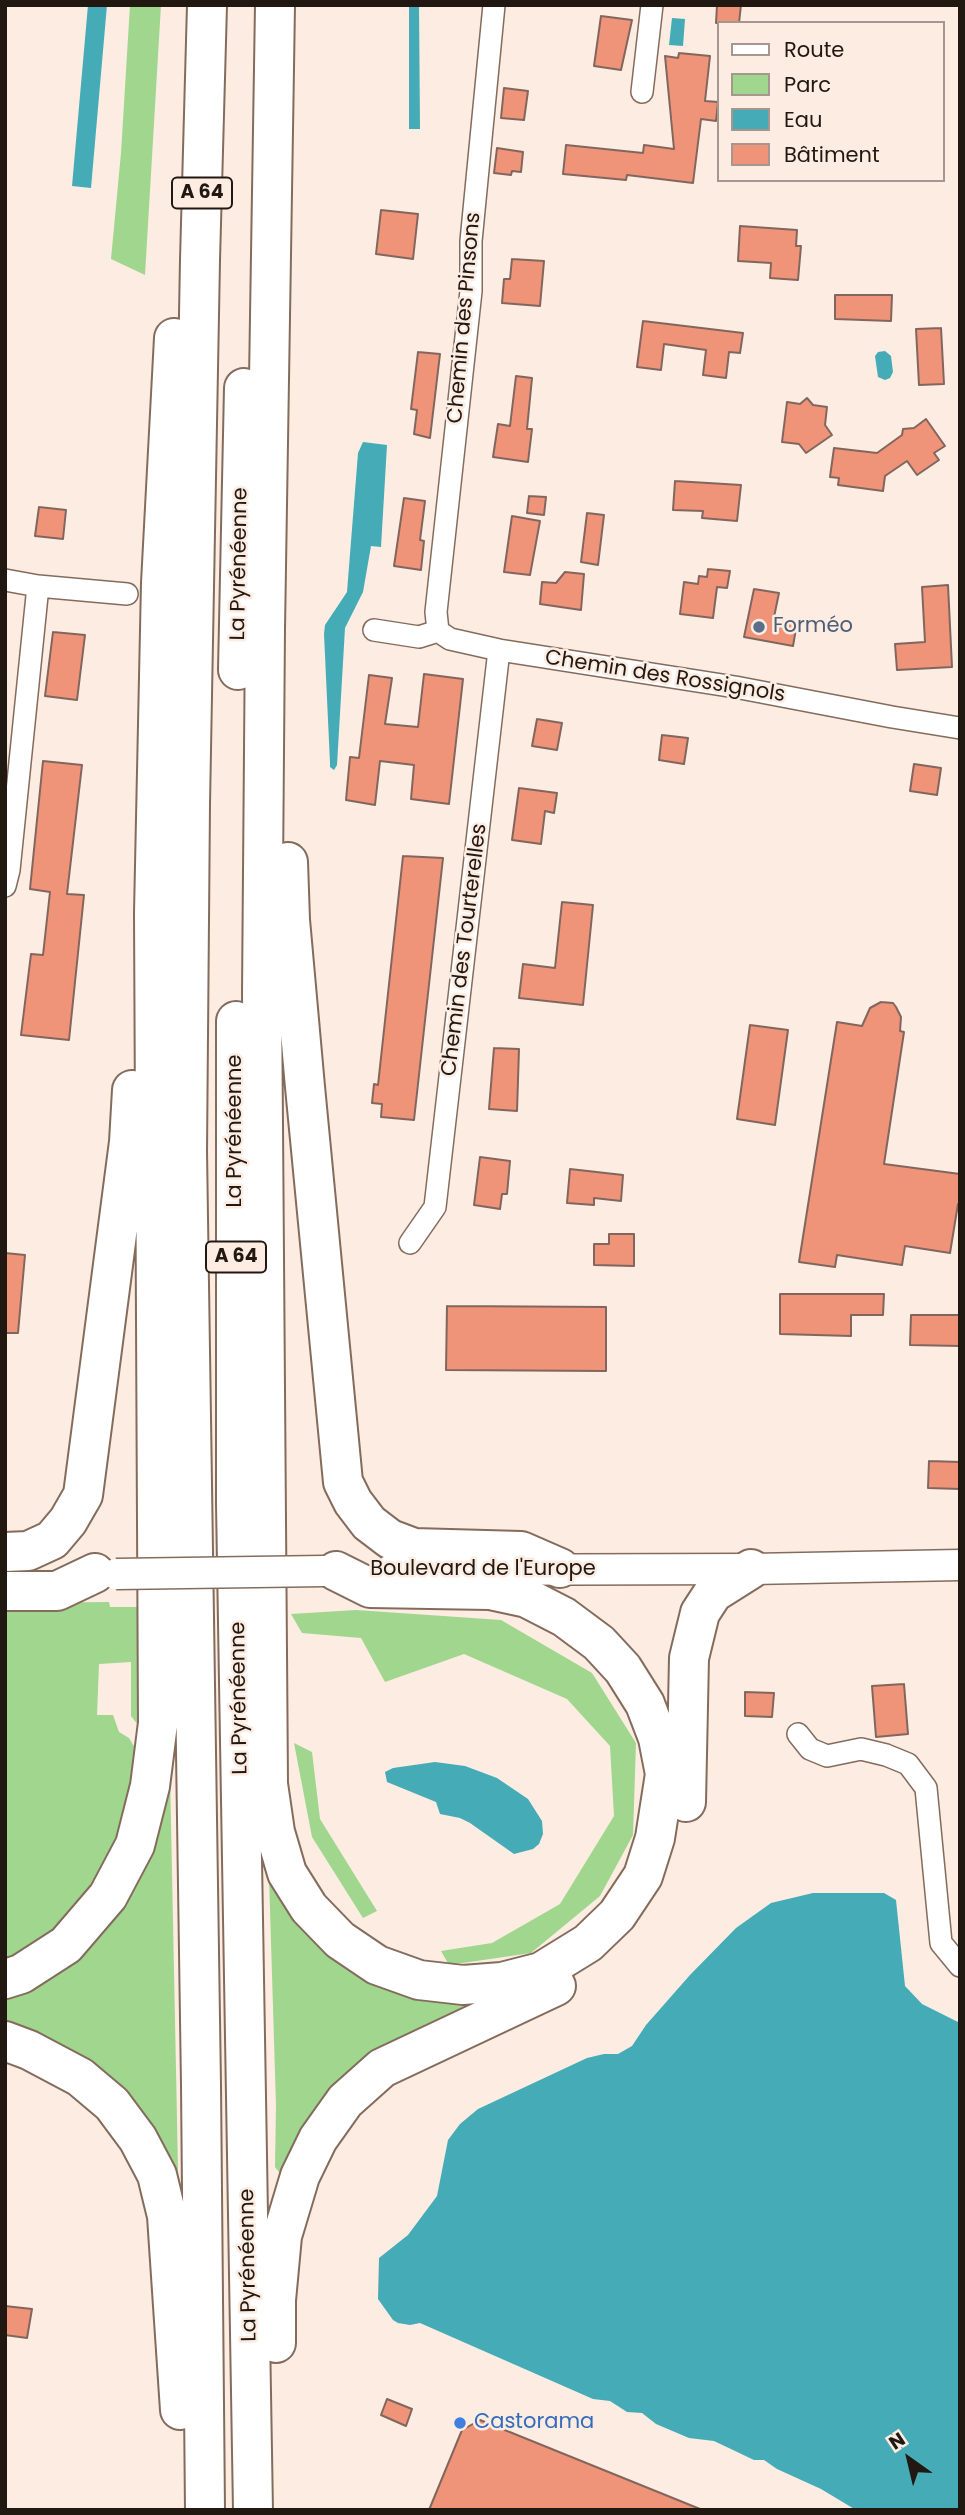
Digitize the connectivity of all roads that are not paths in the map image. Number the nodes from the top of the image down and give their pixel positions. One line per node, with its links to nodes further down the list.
1 (207, 5): 7 (highway, A 64)
2 (254, 5): 32 (highway, La Pyrénéenne / A 64)
3 (275, 5): 11 (highway)
4 (494, 5): 13 (street, Chemin des Pinsons)
5 (652, 5): 6 (street)
6 (642, 92)
7 (200, 260): 17 (highway); 31 (highway, A 64)
8 (5, 580): 9 (street)
9 (38, 586): 10 (street); 16 (street)
10 (127, 594)
11 (265, 629): 21 (highway); 23 (highway)
12 (374, 630): 13 (street, Chemin des Rossignols)
13 (438, 631): 14 (street, Chemin des Rossignols)
14 (499, 650): 15 (street, Chemin des Rossignols); 18 (street, Chemin des Tourterelles)
15 (960, 728)
16 (5, 886)
17 (154, 913): 19 (highway); 29 (highway)
18 (410, 1243)
19 (5, 1552)
20 (960, 1565): 22 (street, Boulevard de l'Europe)
21 (560, 1568): 22 (street, Boulevard de l'Europe); 23 (street, Boulevard de l'Europe)
22 (751, 1569): 33 (highway)
23 (330, 1571): 25 (street, Boulevard de l'Europe, bridge)
24 (5, 1573): 25 (street, Boulevard de l'Europe)
25 (106, 1574): 26 (highway)
26 (5, 1591)
27 (798, 1734): 28 (street)
28 (960, 1966)
29 (5, 1979)
30 (5, 2042): 31 (highway)
31 (205, 2506)
32 (253, 2510)
33 (275, 2510)

